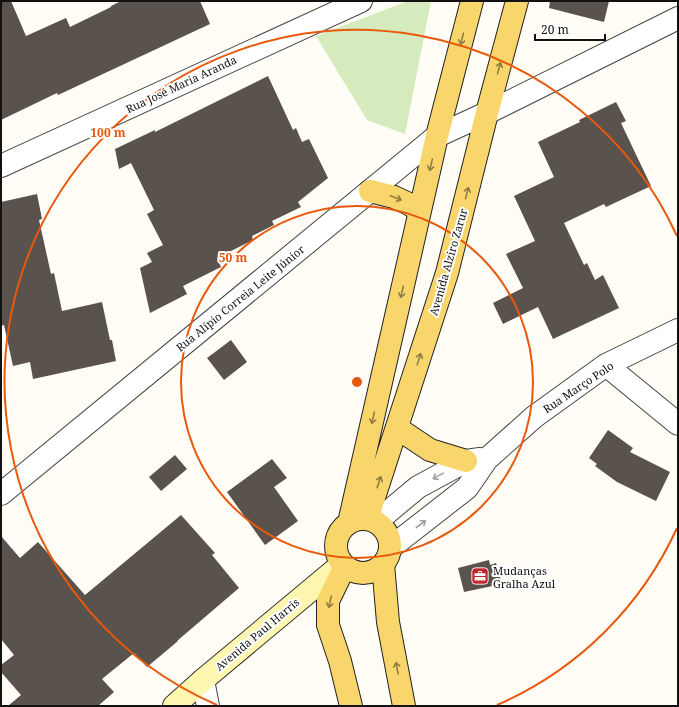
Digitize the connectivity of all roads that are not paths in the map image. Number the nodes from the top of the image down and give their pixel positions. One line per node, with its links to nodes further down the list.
1 (361, 1): 7 (street, Rua José Maria Aranda)
2 (472, 1): 6 (main road, one-way to 6)
3 (517, 1): 5 (main road, Avenida Alziro Zarur, one-way to 3)
4 (678, 18): 5 (street, Rua Alípio Correia Leite Júnior)
5 (487, 113): 6 (street, Rua Alípio Correia Leite Júnior); 13 (main road, Avenida Alziro Zarur, one-way to 5)
6 (437, 136): 8 (street, Rua Alípio Correia Leite Júnior); 9 (main road, one-way to 9)
7 (1, 166)
8 (370, 191): 9 (main road, one-way to 9); 16 (street, Rua Alípio Correia Leite Júnior)
9 (420, 211): 17 (main road, one-way to 17)
10 (678, 330): 11 (street, Rua Março Polo)
11 (606, 365): 12 (street); 14 (street, Rua Março Polo)
12 (678, 424)
13 (397, 428): 15 (main road); 17 (main road, Avenida Alziro Zarur, one-way to 13)
14 (487, 459): 15 (street); 18 (street, Rua Março Polo, one-way to 14)
15 (466, 461): 17 (street, one-way to 17)
16 (1, 494)
17 (364, 521): 18 (main road); 19 (main road)
18 (387, 556): 19 (main road); 24 (main road, one-way to 18)
19 (343, 565): 20 (street, Avenida Paul Harris); 23 (main road, one-way to 23)
20 (203, 680): 21 (street, Avenida Paul Harris); 22 (street)
21 (174, 706)
22 (208, 706)
23 (351, 706)
24 (404, 706)

